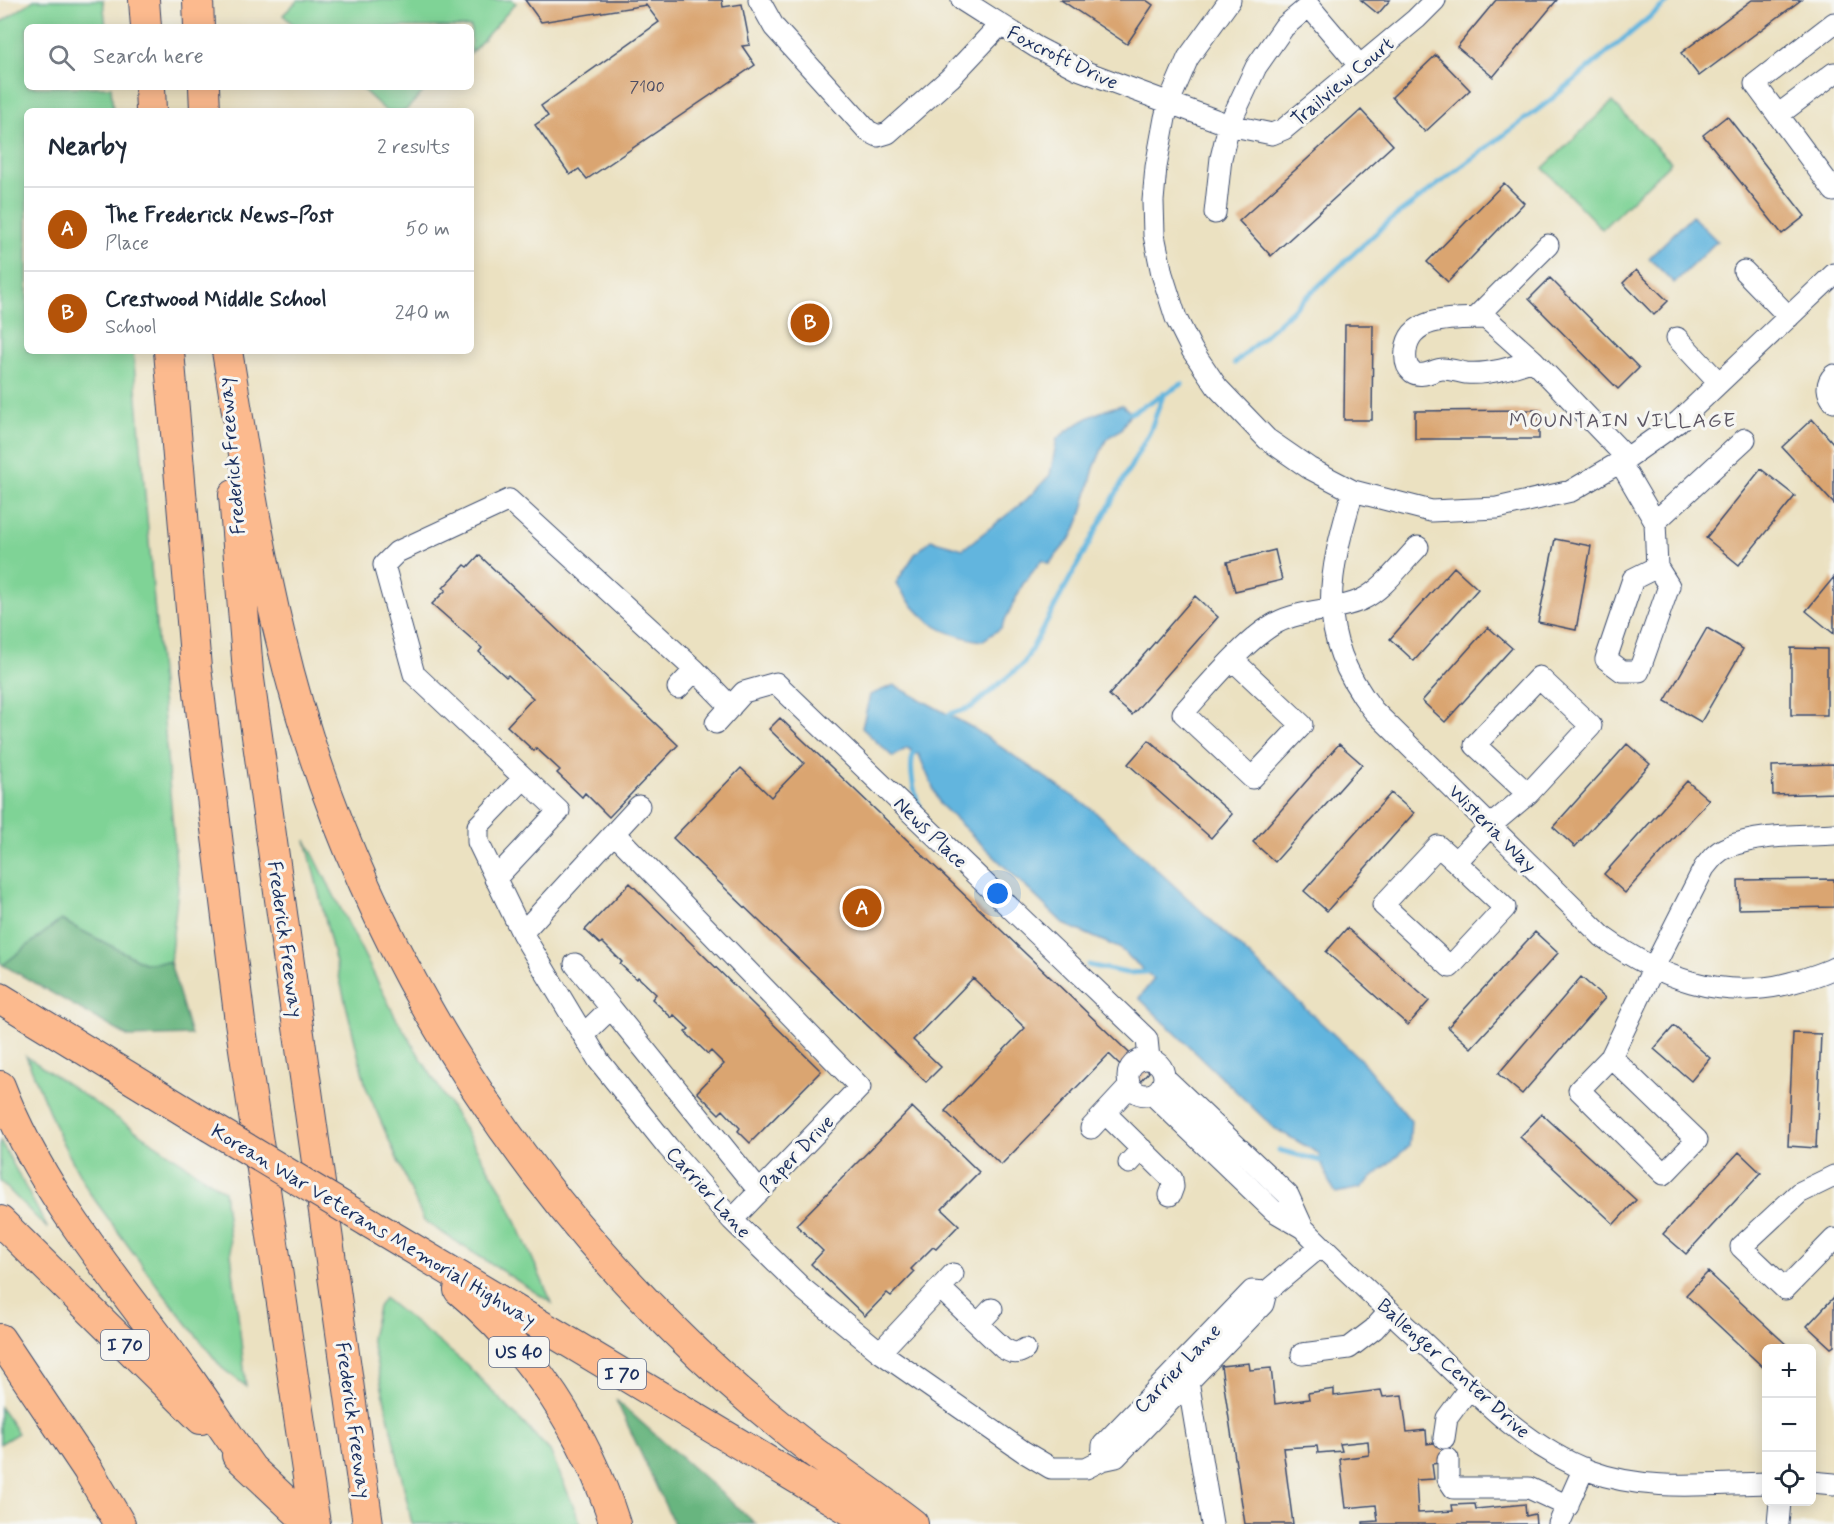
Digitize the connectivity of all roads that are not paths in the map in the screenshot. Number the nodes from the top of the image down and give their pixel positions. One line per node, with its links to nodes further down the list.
1 (144, 0): 8 (highway)
2 (198, 0): 9 (highway)
3 (962, 0): 10 (street, Foxcroft Drive)
4 (1230, 0): 15 (street)
5 (1435, 0): 11 (street, Trailview Court)
6 (763, 2): 10 (street)
7 (1834, 23): 18 (street)
8 (146, 24)
9 (200, 24)
10 (999, 26): 15 (street, Foxcroft Drive)
11 (1359, 65): 19 (street, Trailview Court); 19 (street)
12 (1834, 73): 18 (street)
13 (150, 90): 16 (highway)
14 (204, 90): 17 (highway)
15 (1169, 102): 19 (street, Trailview Court); 37 (street)
16 (151, 108)
17 (205, 108)
18 (1778, 115): 20 (street)
19 (1229, 125): 21 (street)
20 (1834, 191)
21 (1215, 213)
22 (1548, 244): 26 (street)
23 (1744, 271): 25 (street)
24 (1834, 274): 25 (street)
25 (1788, 317): 33 (street)
26 (1475, 318): 31 (street); 31 (street)
27 (1677, 338): 33 (street)
28 (169, 354): 92 (highway)
29 (222, 354): 89 (highway, Frederick Freeway)
30 (228, 354): 95 (highway)
31 (1533, 360): 36 (street)
32 (1834, 375): 34 (street)
33 (1719, 382): 36 (street)
34 (1834, 402)
35 (1745, 439): 38 (street)
36 (1623, 460): 37 (street); 38 (street)
37 (1353, 491): 41 (street, Wisteria Way)
38 (1655, 522): 40 (street)
39 (1418, 547): 41 (street)
40 (1657, 567)
41 (1331, 608): 42 (street); 50 (street, Wisteria Way)
42 (1233, 660): 42 (street)
43 (695, 670): 44 (street); 45 (street); 47 (street)
44 (678, 688)
45 (737, 699): 46 (street); 63 (street, News Place)
46 (716, 723)
47 (524, 778): 54 (street, Carrier Lane); 54 (street)
48 (1528, 794): 48 (street); 50 (street)
49 (639, 806): 51 (street)
50 (1490, 826): 53 (street); 57 (street, Wisteria Way)
51 (614, 833): 55 (street); 68 (street, Paper Drive)
52 (1834, 834): 57 (street)
53 (1456, 862): 53 (street)
54 (495, 879): 55 (street, Carrier Lane)
55 (522, 933): 61 (street, Carrier Lane)
56 (575, 964): 60 (street)
57 (1654, 967): 58 (street, Wisteria Way); 62 (street)
58 (1834, 968)
59 (0, 998): 72 (highway, Korean War Veterans Memorial Highway / I 70, bridge)
60 (611, 1008): 61 (street); 68 (street)
61 (583, 1035): 70 (street, Carrier Lane)
62 (1611, 1057): 62 (street)
63 (1149, 1059): 65 (street); 66 (street)
64 (0, 1086): 82 (highway)
65 (1130, 1086): 66 (street); 69 (street)
66 (1158, 1086): 74 (street, Ballenger Center Drive)
67 (1834, 1176): 73 (street)
68 (759, 1191): 70 (street, Paper Drive)
69 (1170, 1195)
70 (732, 1220): 78 (street, Carrier Lane)
71 (0, 1221): 82 (highway, I 70)
72 (370, 1223): 93 (highway, US 40); 94 (highway, Korean War Veterans Memorial Highway / I 70)
73 (1834, 1239)
74 (1321, 1246): 75 (street, Ballenger Center Drive); 80 (street, Carrier Lane)
75 (1390, 1311): 79 (street); 81 (street, Ballenger Center Drive)
76 (0, 1339): 90 (highway)
77 (1025, 1349): 78 (street)
78 (880, 1353): 80 (street, Carrier Lane)
79 (1302, 1354)
80 (1183, 1375): 96 (street)
81 (1470, 1387): 83 (street, Ballenger Center Drive); 88 (street)
82 (251, 1468): 91 (highway, I 70)
83 (1584, 1468): 84 (street, Ballenger Center Drive); 88 (street)
84 (1762, 1483)
85 (1816, 1483): 86 (street)
86 (1834, 1485)
87 (1780, 1506): 97 (street)
88 (1563, 1515)
89 (368, 1522)
90 (120, 1524)
91 (310, 1524)
92 (315, 1524)
93 (615, 1524)
94 (873, 1524)
95 (913, 1524)
96 (1212, 1524)
97 (1778, 1524)

